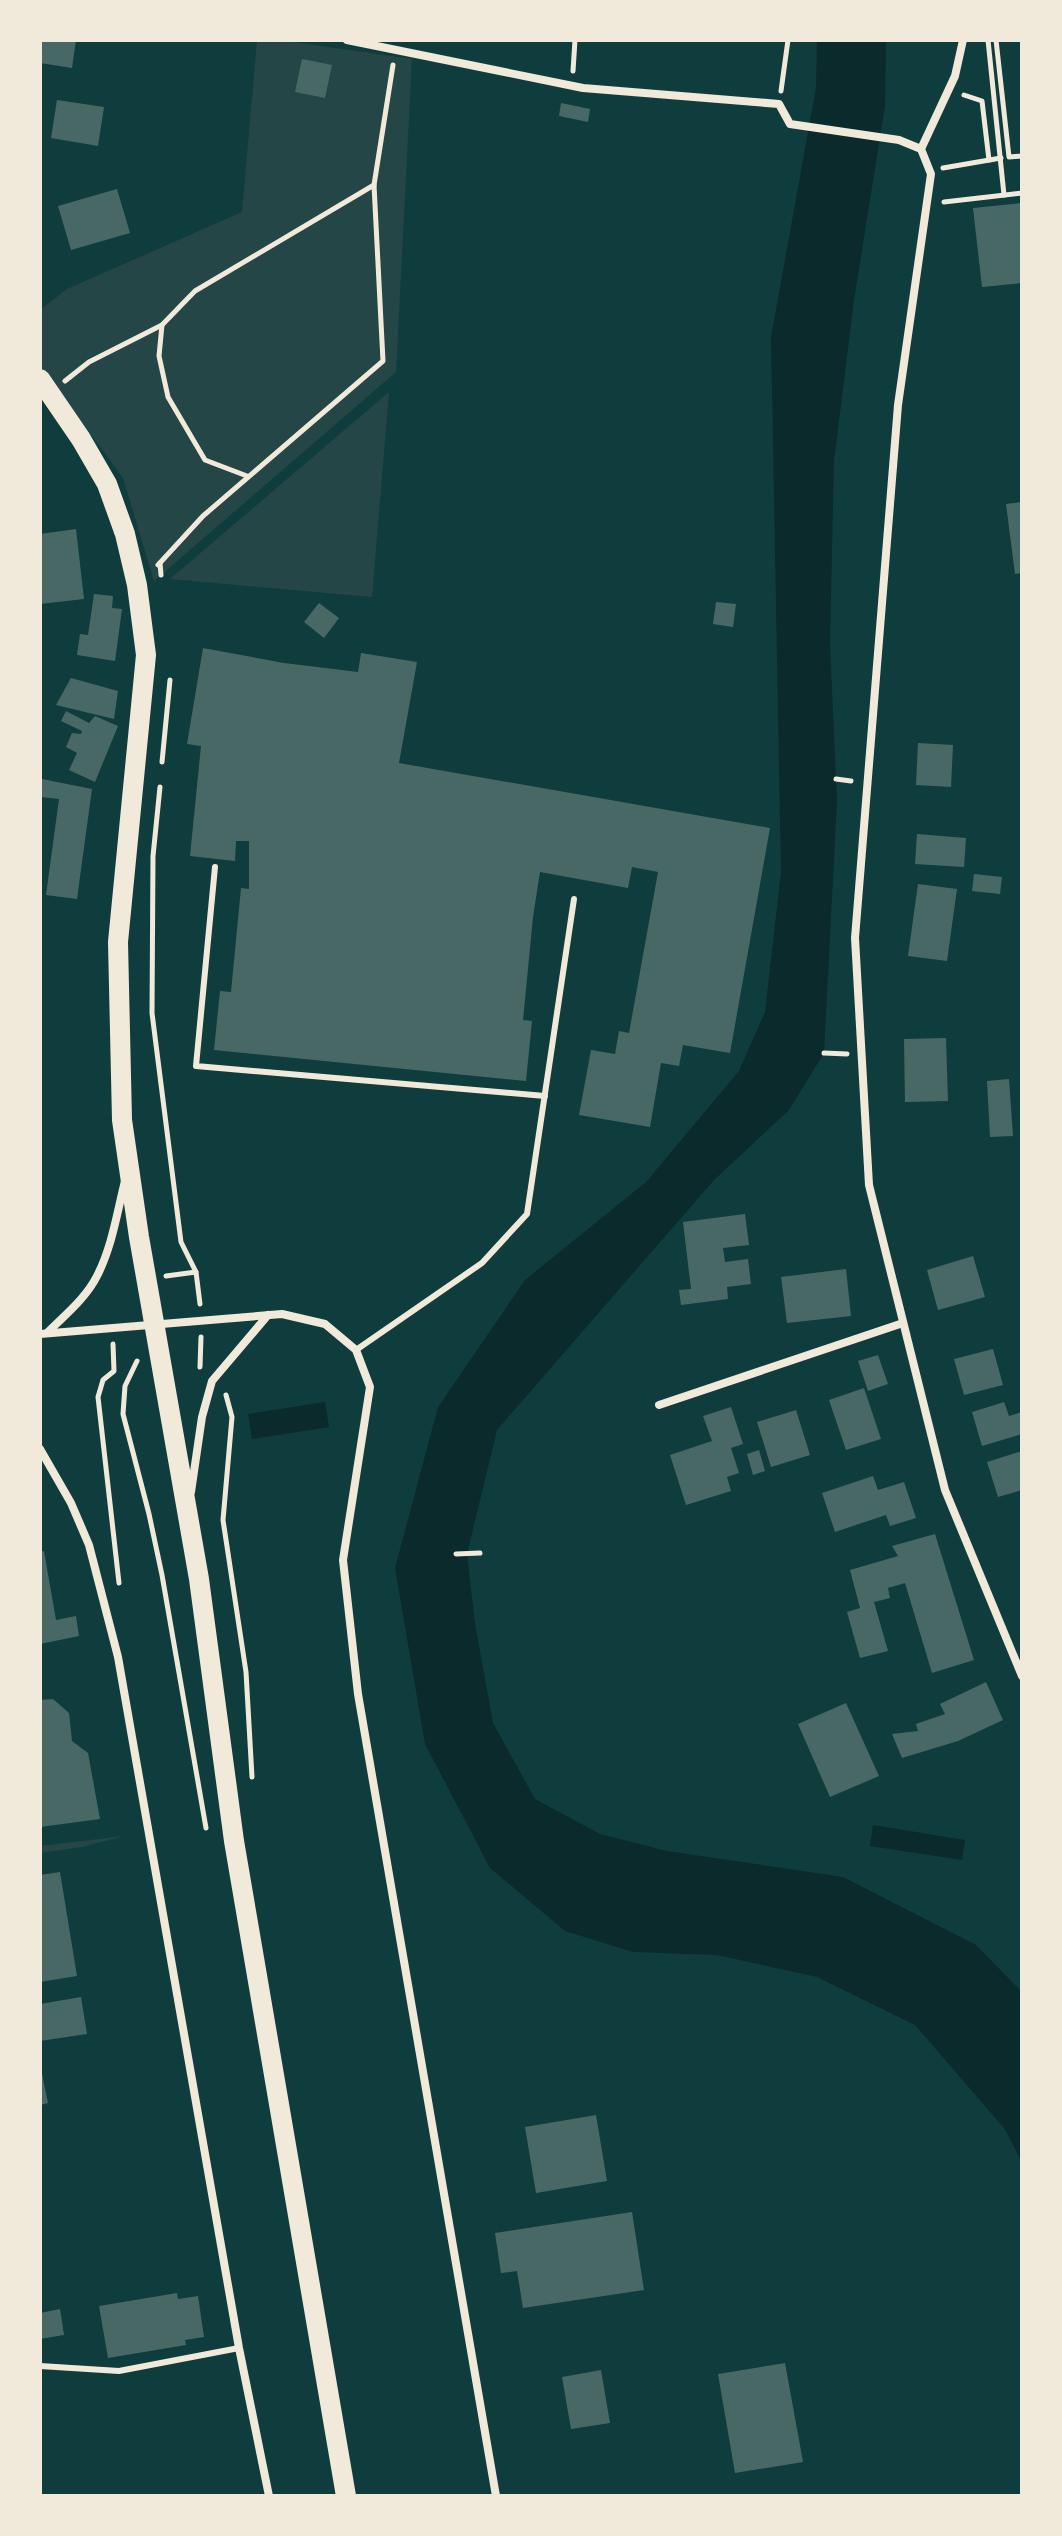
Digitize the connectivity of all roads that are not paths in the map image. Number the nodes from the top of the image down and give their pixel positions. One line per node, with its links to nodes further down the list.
1 (347, 40): 3 (street)
2 (963, 40): 3 (street)
3 (921, 149): 10 (street)
4 (44, 386): 8 (main road)
5 (215, 867): 7 (lane)
6 (574, 899): 7 (lane)
7 (545, 1096): 13 (lane)
8 (129, 1164): 11 (main road); 12 (street)
9 (268, 1315): 11 (street); 13 (street); 16 (street)
10 (903, 1323): 14 (street); 17 (street)
11 (154, 1324): 12 (street); 16 (main road)
12 (44, 1333)
13 (356, 1350): 22 (street)
14 (659, 1405)
15 (40, 1449): 18 (street)
16 (188, 1513): 21 (main road)
17 (1022, 1676)
18 (239, 2348): 19 (lane); 20 (street)
19 (40, 2366)
20 (269, 2496)
21 (346, 2496)
22 (496, 2496)

